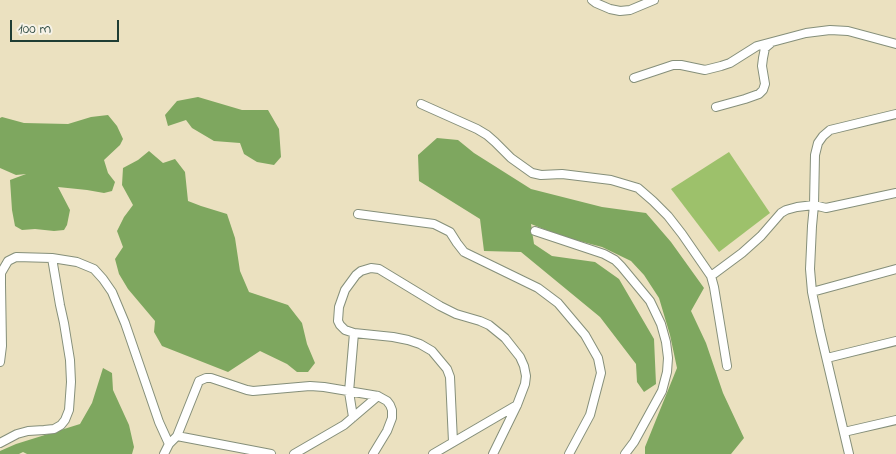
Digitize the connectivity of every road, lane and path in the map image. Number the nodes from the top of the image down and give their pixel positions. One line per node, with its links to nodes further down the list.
1 (592, 0): 2 (street)
2 (654, 0)
3 (772, 42): 4 (street); 5 (street); 7 (street)
4 (896, 44)
5 (634, 78)
6 (421, 104): 15 (street)
7 (716, 107)
8 (896, 114): 10 (street)
9 (896, 193): 10 (street)
10 (814, 205): 15 (street); 16 (street)
11 (358, 214): 39 (street)
12 (535, 231): 40 (street)
13 (52, 258): 19 (street); 31 (street); 32 (street)
14 (896, 270): 16 (street)
15 (711, 276): 22 (street)
16 (812, 292): 20 (street)
17 (354, 334): 23 (street); 25 (street); 30 (street)
18 (896, 341): 20 (street)
19 (1, 345): 21 (street)
20 (827, 358): 28 (street)
21 (0, 362)
22 (727, 366)
23 (349, 392): 24 (street); 26 (street); 29 (street)
24 (378, 396): 26 (street); 36 (street)
25 (517, 405): 30 (street); 38 (street)
26 (353, 417): 35 (street)
27 (896, 420): 28 (street)
28 (844, 432): 41 (street)
29 (177, 436): 32 (street); 34 (street)
30 (453, 442): 37 (street)
31 (0, 443)
32 (169, 444): 33 (street)
33 (164, 454)
34 (270, 454)
35 (294, 454)
36 (373, 454)
37 (433, 454)
38 (493, 454)
39 (568, 454)
40 (625, 454)
41 (849, 454)

